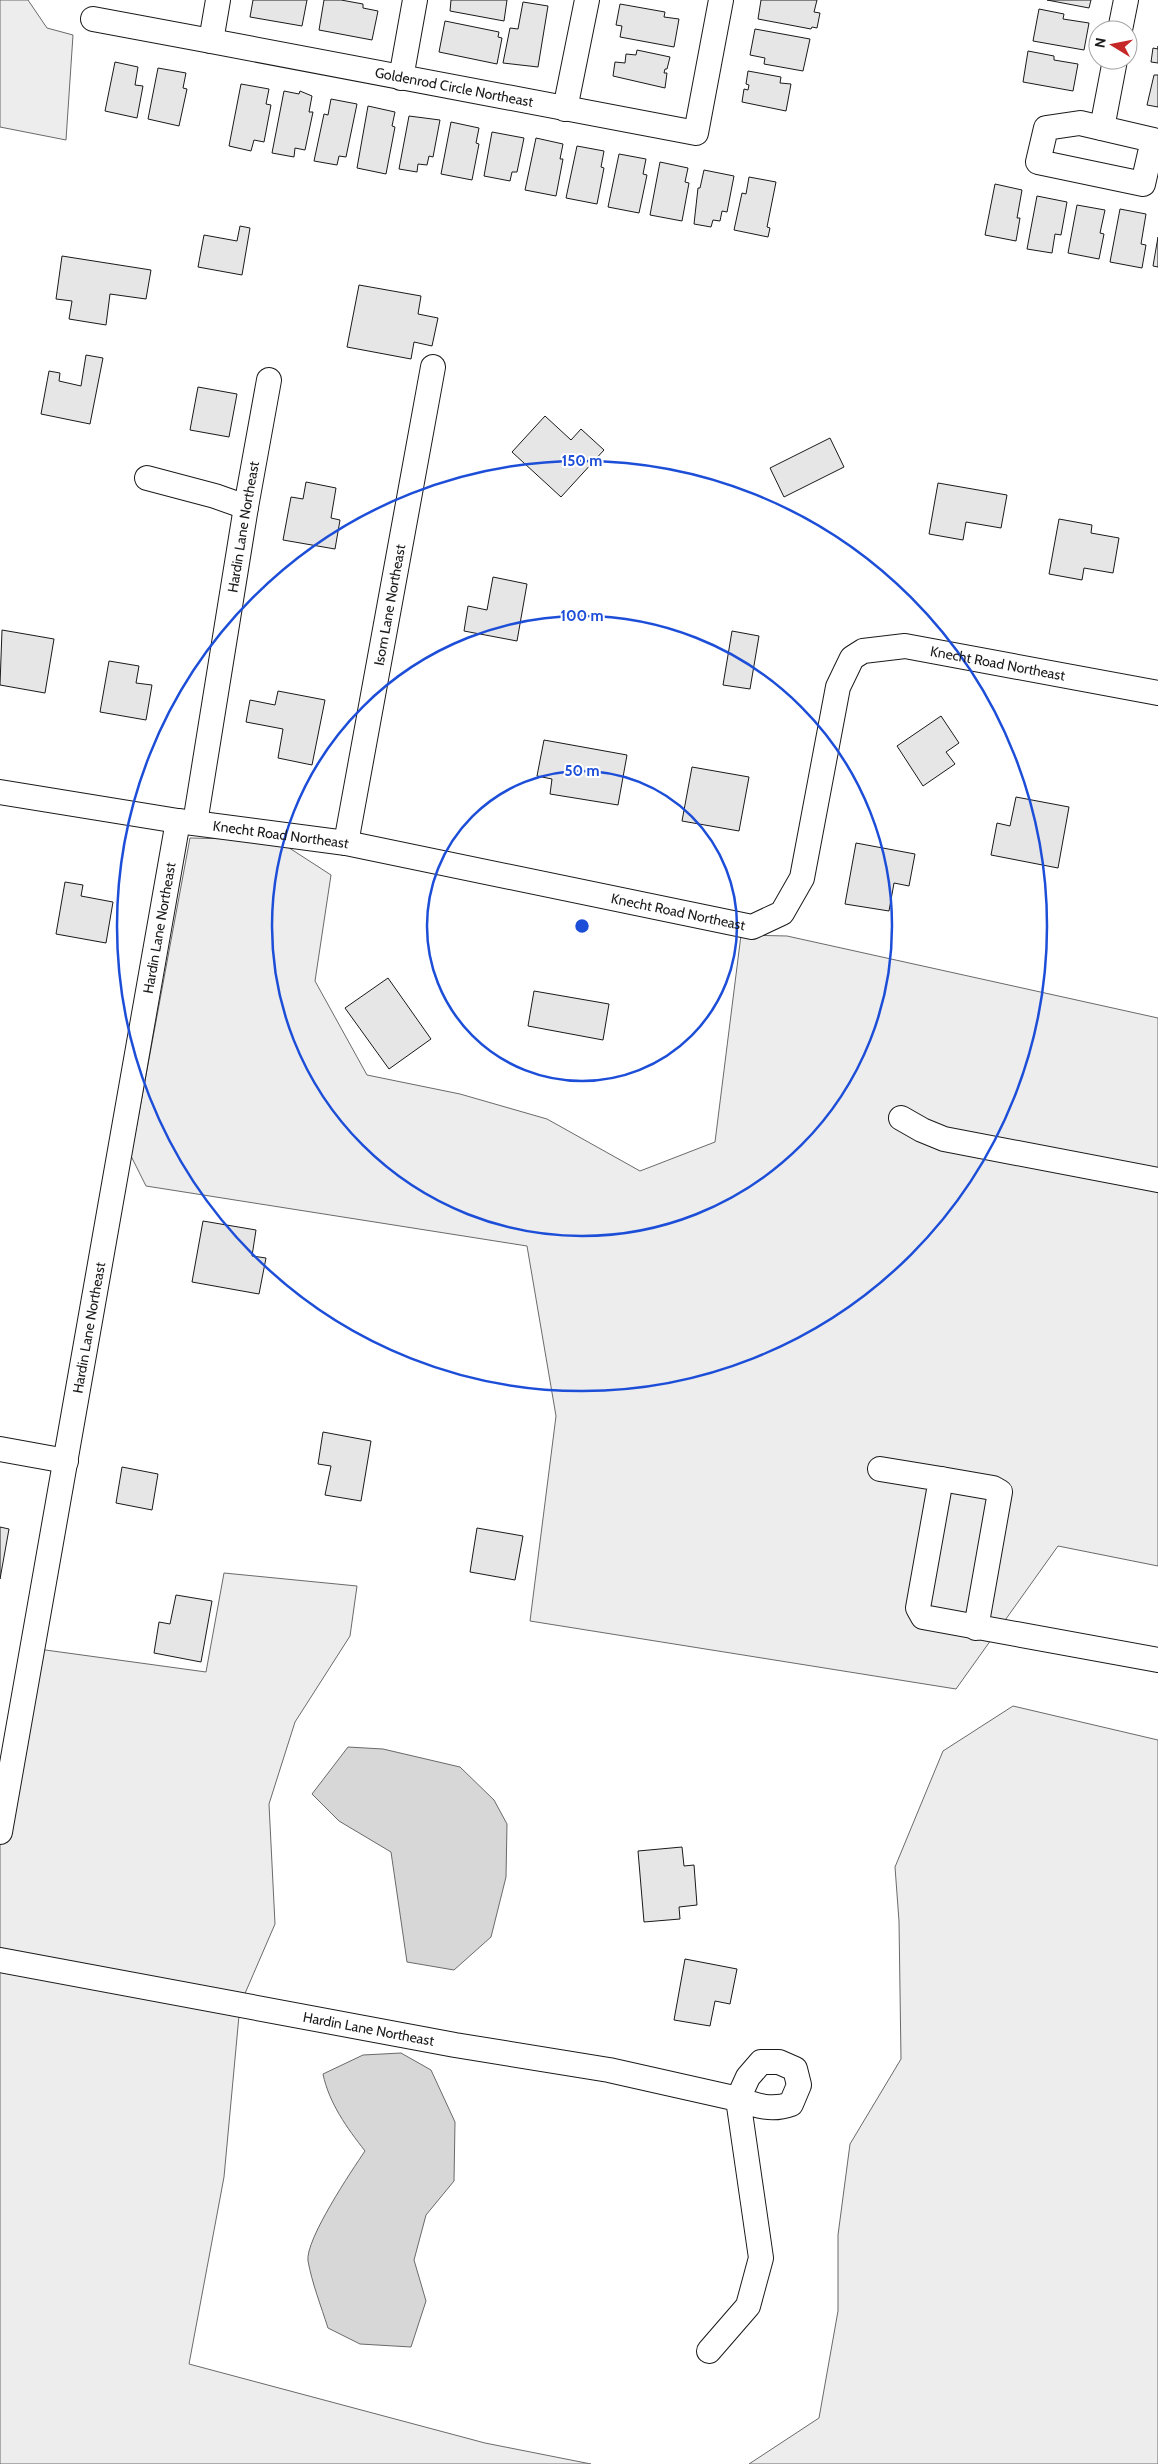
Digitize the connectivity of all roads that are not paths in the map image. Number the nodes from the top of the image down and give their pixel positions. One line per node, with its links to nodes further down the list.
1 (218, 0): 8 (street)
2 (415, 0): 10 (street)
3 (587, 0): 11 (street)
4 (720, 0): 11 (street, Goldenrod Circle Northeast)
5 (1126, 0): 7 (street)
6 (93, 19): 8 (street, Goldenrod Circle Northeast)
7 (1122, 20)
8 (210, 41): 10 (street, Goldenrod Circle Northeast)
9 (1113, 70): 12 (street)
10 (401, 78): 11 (street, Goldenrod Circle Northeast)
11 (565, 109)
12 (1102, 128)
13 (433, 366): 20 (street, Isom Lane Northeast)
14 (269, 380): 16 (street, Hardin Lane Northeast)
15 (147, 478): 16 (street)
16 (246, 507): 19 (street, Hardin Lane Northeast)
17 (1158, 693): 20 (street, Knecht Road Northeast)
18 (0, 792): 19 (street, Knecht Road Northeast)
19 (186, 822): 20 (street, Knecht Road Northeast); 24 (street, Hardin Lane Northeast)
20 (346, 843)
21 (901, 1118): 22 (street)
22 (1158, 1180)
23 (0, 1449): 24 (street)
24 (66, 1461): 29 (street, Hardin Lane Northeast)
25 (880, 1469): 26 (street)
26 (941, 1479): 27 (street); 27 (street)
27 (976, 1628): 28 (street)
28 (1158, 1660)
29 (0, 1832)
30 (0, 1960): 31 (street, Hardin Lane Northeast)
31 (709, 2351)

